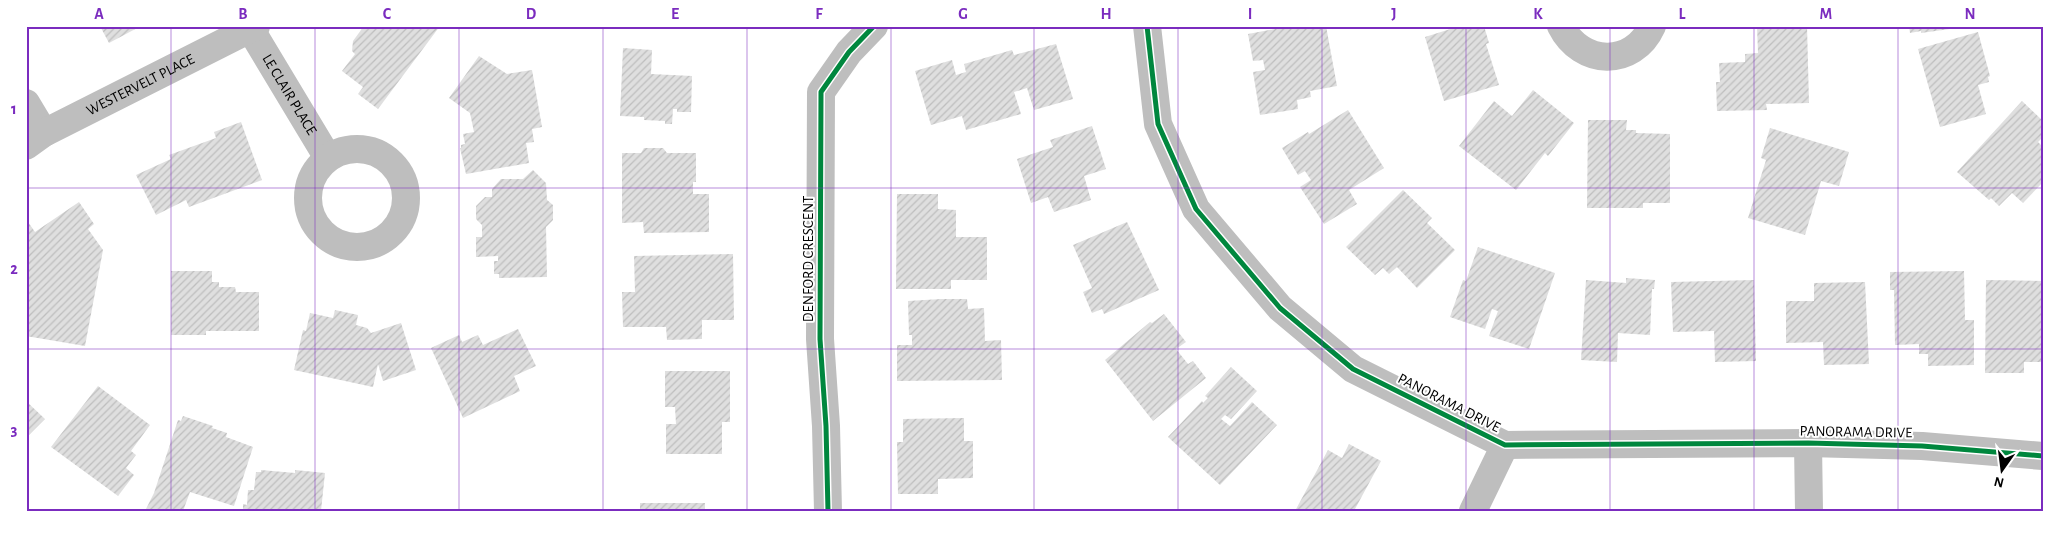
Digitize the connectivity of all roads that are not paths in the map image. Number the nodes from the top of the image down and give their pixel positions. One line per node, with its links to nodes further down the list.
1 (874, 26): 12 (street, DENFORD CRESCENT)
2 (1147, 26): 10 (street, PANORAMA DRIVE)
3 (1561, 26): 4 (street)
4 (1652, 26)
5 (254, 28): 7 (street, WESTERVELT PLACE); 8 (street, LE CLAIR PLACE)
6 (26, 103): 7 (street)
7 (35, 140)
8 (328, 158)
9 (1808, 443): 10 (street, PANORAMA DRIVE); 11 (street, PANORAMA DRIVE); 14 (street)
10 (1505, 445): 13 (street)
11 (2043, 456)
12 (828, 511)
13 (1473, 511)
14 (1809, 511)

